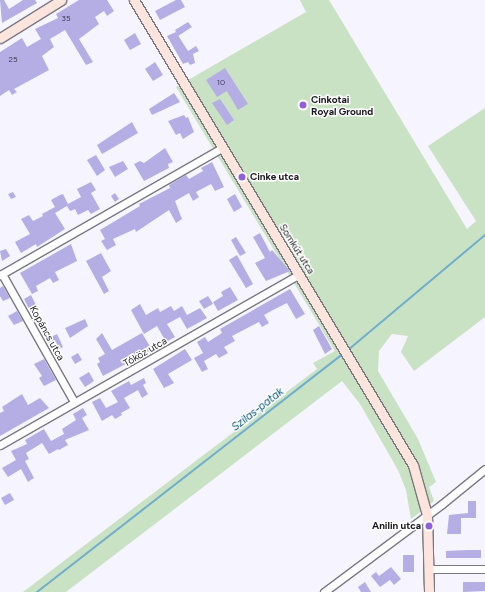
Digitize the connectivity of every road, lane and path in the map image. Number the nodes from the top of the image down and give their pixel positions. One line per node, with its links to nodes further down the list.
1 (61, 0): 3 (street)
2 (134, 0): 4 (street, Somkút utca)
3 (0, 38)
4 (222, 148): 5 (street, Somkút utca); 6 (street)
5 (300, 274): 7 (street, Tóköz utca); 10 (street, Somkút utca)
6 (1, 275): 7 (street, Kopáncs utca)
7 (74, 402): 8 (street, Tóköz utca)
8 (0, 446)
9 (485, 469): 10 (street)
10 (427, 515): 11 (street, Somkút utca); 13 (street)
11 (429, 569): 12 (street); 14 (street, Somkút utca)
12 (485, 569)
13 (324, 592)
14 (429, 592)

